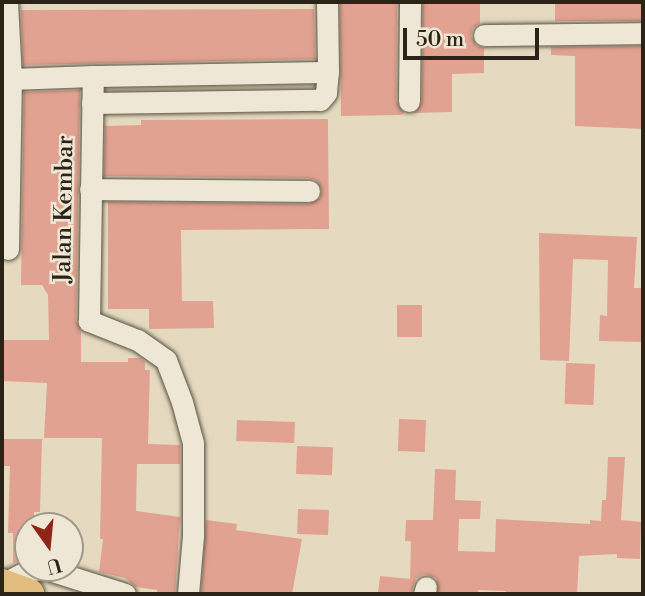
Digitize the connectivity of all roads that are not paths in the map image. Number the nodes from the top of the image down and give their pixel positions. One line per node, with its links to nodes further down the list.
1 (7, 2): 7 (street)
2 (327, 2): 6 (street)
3 (410, 2): 9 (street)
4 (643, 33): 5 (street)
5 (484, 36)
6 (328, 72): 8 (street); 10 (street)
7 (8, 74): 8 (street); 13 (street)
8 (93, 76): 10 (street, Jalan Kembar)
9 (409, 101)
10 (92, 103): 11 (street, Jalan Kembar)
11 (90, 189): 12 (street); 16 (street, Jalan Kembar)
12 (309, 191)
13 (8, 249)
14 (14, 590): 15 (street)
15 (125, 594)
16 (188, 594)

